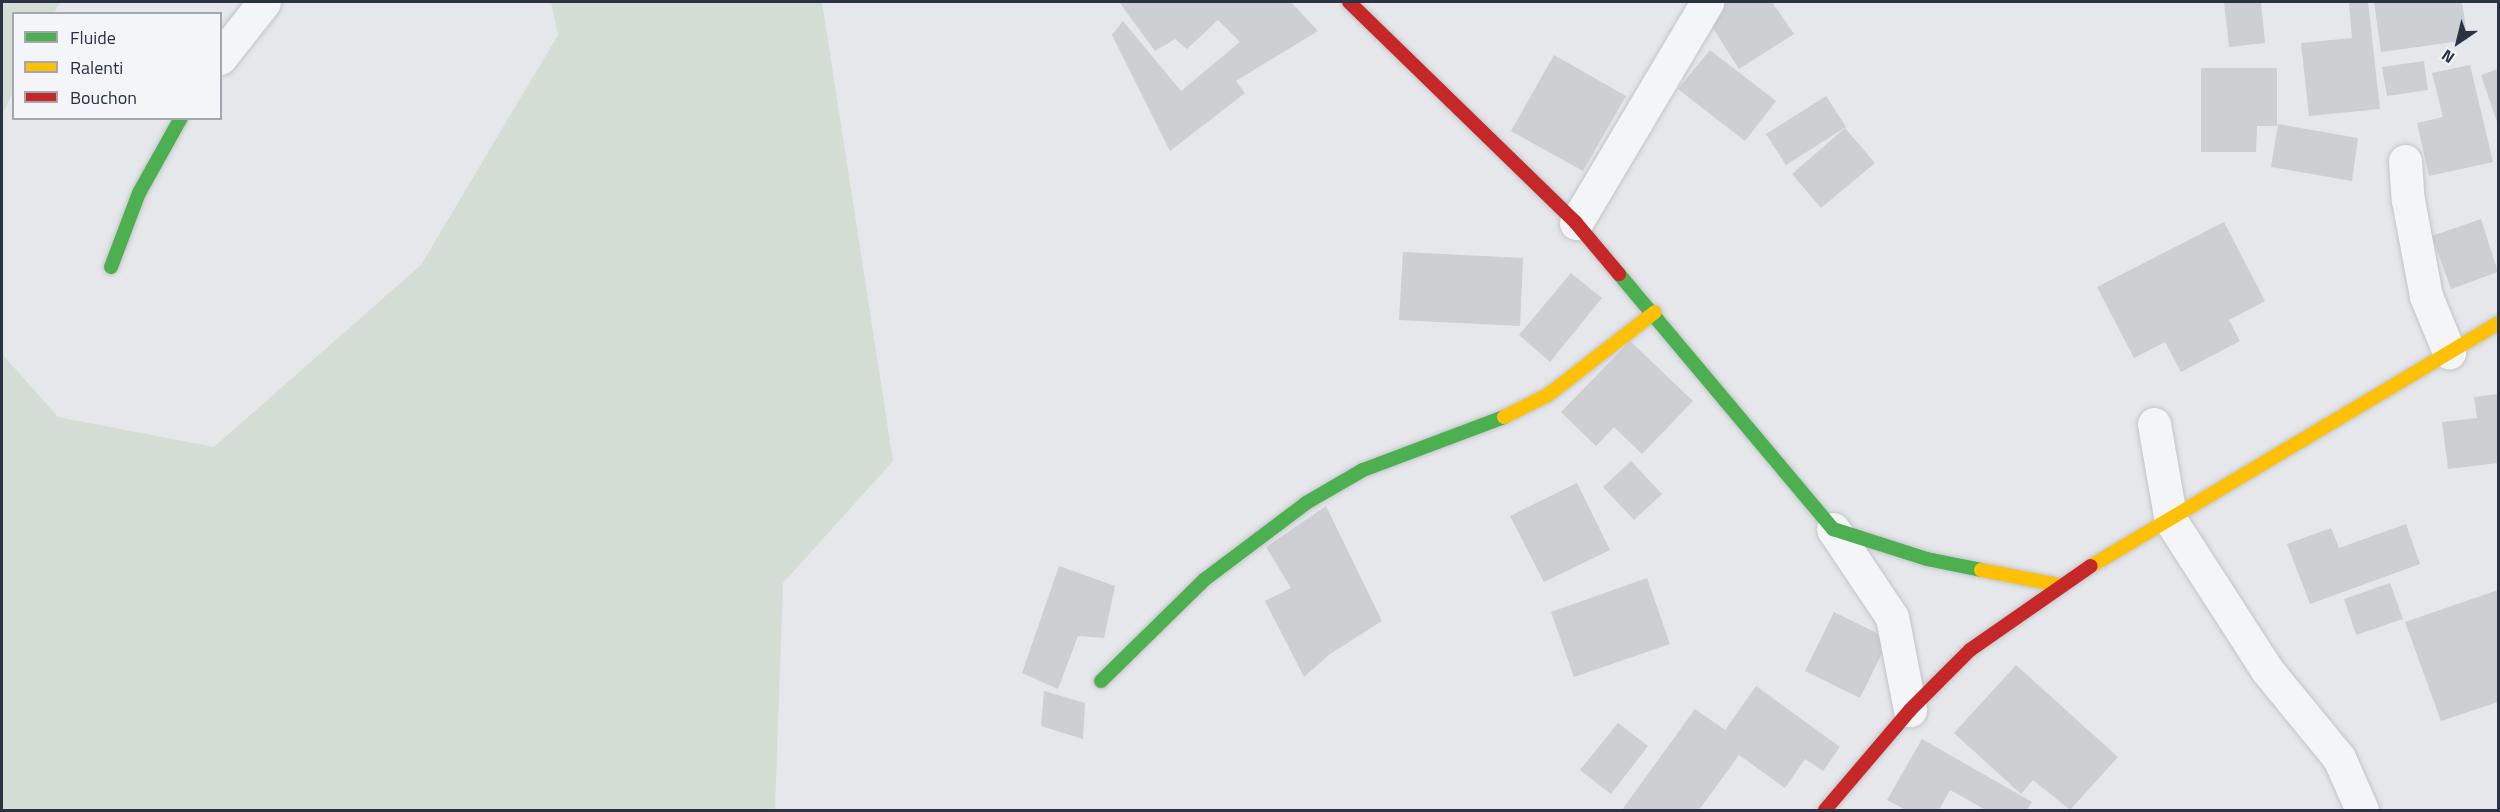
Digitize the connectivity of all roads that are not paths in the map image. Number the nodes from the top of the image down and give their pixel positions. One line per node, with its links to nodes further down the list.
1 (264, 2): 4 (street)
2 (1349, 2): 7 (street)
3 (1707, 2): 7 (street)
4 (222, 55)
5 (180, 120): 8 (street)
6 (2405, 161): 11 (street)
7 (1576, 223): 9 (street)
8 (111, 267)
9 (1655, 312): 14 (street); 16 (street)
10 (2499, 323): 11 (street)
11 (2449, 352): 13 (street)
12 (2154, 424): 13 (street)
13 (2171, 520): 15 (street); 19 (street)
14 (1833, 529): 15 (street); 17 (street)
15 (2059, 585): 17 (street)
16 (1101, 681)
17 (1910, 710): 18 (street)
18 (1824, 810)
19 (2362, 810)

